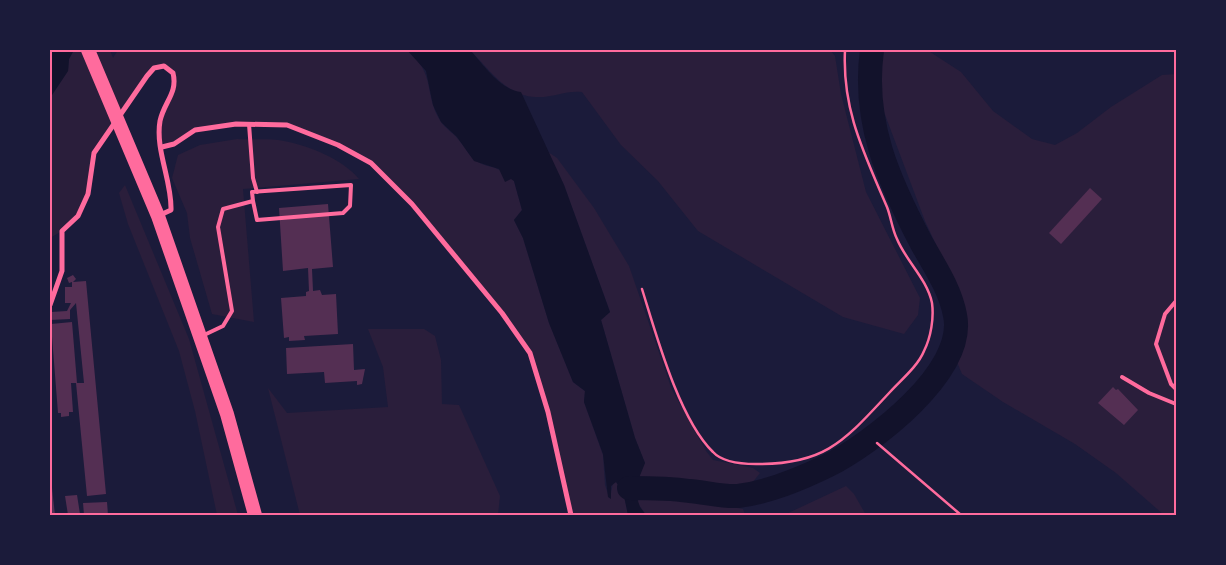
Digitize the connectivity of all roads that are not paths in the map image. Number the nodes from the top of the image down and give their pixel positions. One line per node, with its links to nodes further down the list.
1 (88, 50): 6 (highway)
2 (249, 124): 3 (street); 4 (lane); 14 (street)
3 (162, 147): 6 (street); 8 (street)
4 (257, 192): 5 (lane); 5 (lane)
5 (253, 201): 9 (lane)
6 (158, 216): 9 (highway)
7 (1176, 301): 11 (lane)
8 (50, 305)
9 (200, 337): 13 (highway)
10 (1122, 377): 12 (lane)
11 (1176, 389)
12 (1176, 404)
13 (255, 515)
14 (571, 515)

